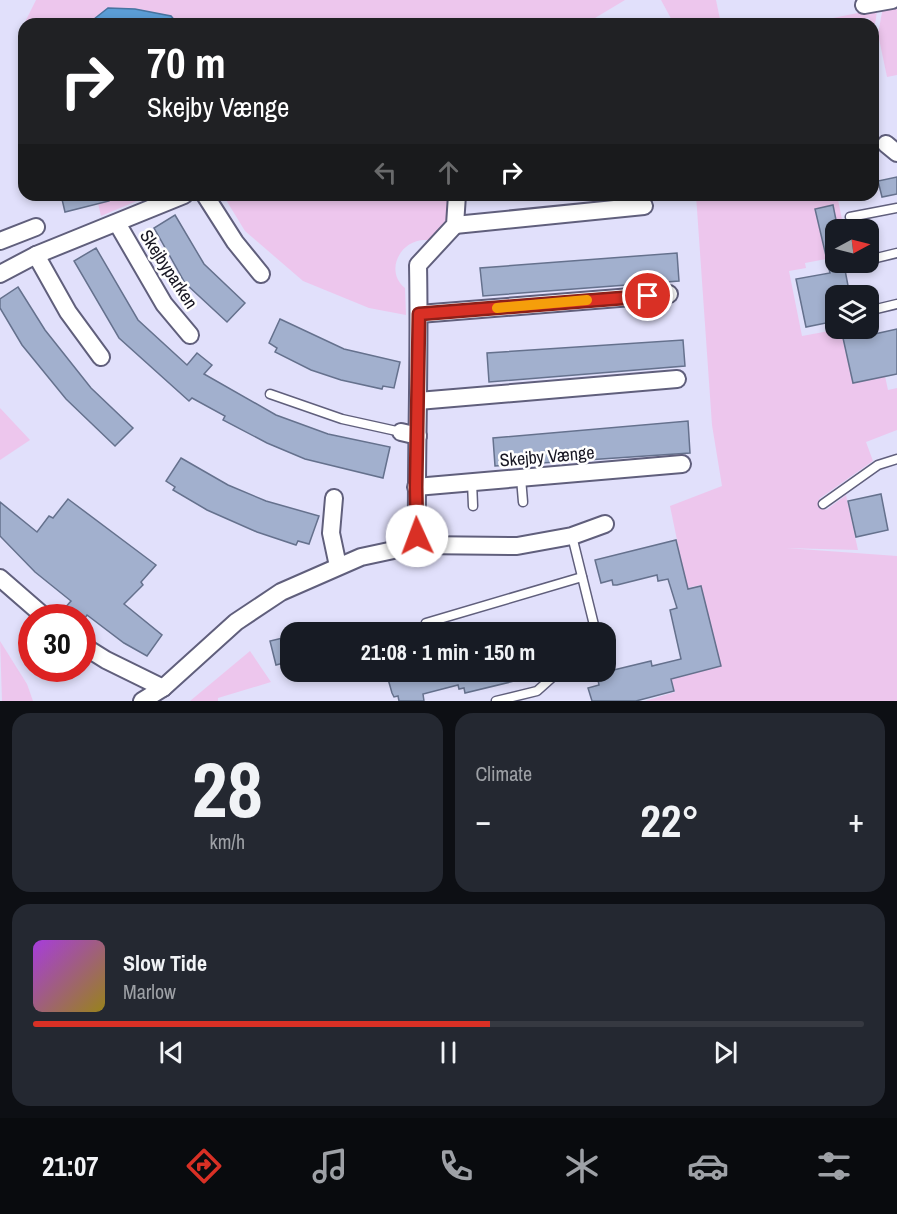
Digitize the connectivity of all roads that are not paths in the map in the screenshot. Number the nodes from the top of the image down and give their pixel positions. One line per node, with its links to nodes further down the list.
1 (892, 0): 2 (street)
2 (864, 5)
3 (170, 201): 9 (street, Skejbyparken)
4 (209, 201): 17 (street)
5 (457, 201): 10 (street)
6 (644, 206): 10 (street)
7 (897, 208): 8 (lane)
8 (850, 218)
9 (117, 223): 14 (street, Skejbyparken); 22 (street, Skejbyparken)
10 (456, 225): 21 (street)
11 (36, 227): 12 (street)
12 (0, 241)
13 (897, 253): 15 (lane)
14 (36, 255): 16 (street, Skejbyparken); 23 (street)
15 (879, 257)
16 (0, 274)
17 (261, 274)
18 (669, 294): 21 (street)
19 (897, 304): 20 (lane)
20 (879, 308)
21 (419, 314): 26 (street)
22 (190, 335)
23 (101, 357)
24 (677, 379): 26 (street)
25 (270, 394): 27 (lane)
26 (418, 401): 27 (street)
27 (410, 434): 32 (street)
28 (897, 459): 35 (lane)
29 (682, 464): 30 (street, Skejby Vænge)
30 (521, 478): 31 (street, Skejby Vænge); 34 (lane)
31 (472, 482): 32 (street, Skejby Vænge); 36 (lane)
32 (416, 487): 39 (street)
33 (334, 498): 40 (street)
34 (523, 502)
35 (823, 504)
36 (473, 506)
37 (604, 524): 38 (street)
38 (572, 536): 39 (street); 41 (lane)
39 (417, 545): 40 (street)
40 (338, 566): 48 (street)
41 (582, 577): 44 (lane); 45 (lane)
42 (0, 578): 43 (street)
43 (30, 604)
44 (426, 622)
45 (593, 622)
46 (96, 654): 48 (street)
47 (547, 682): 50 (lane)
48 (164, 688): 49 (street)
49 (142, 701)
50 (496, 701)

